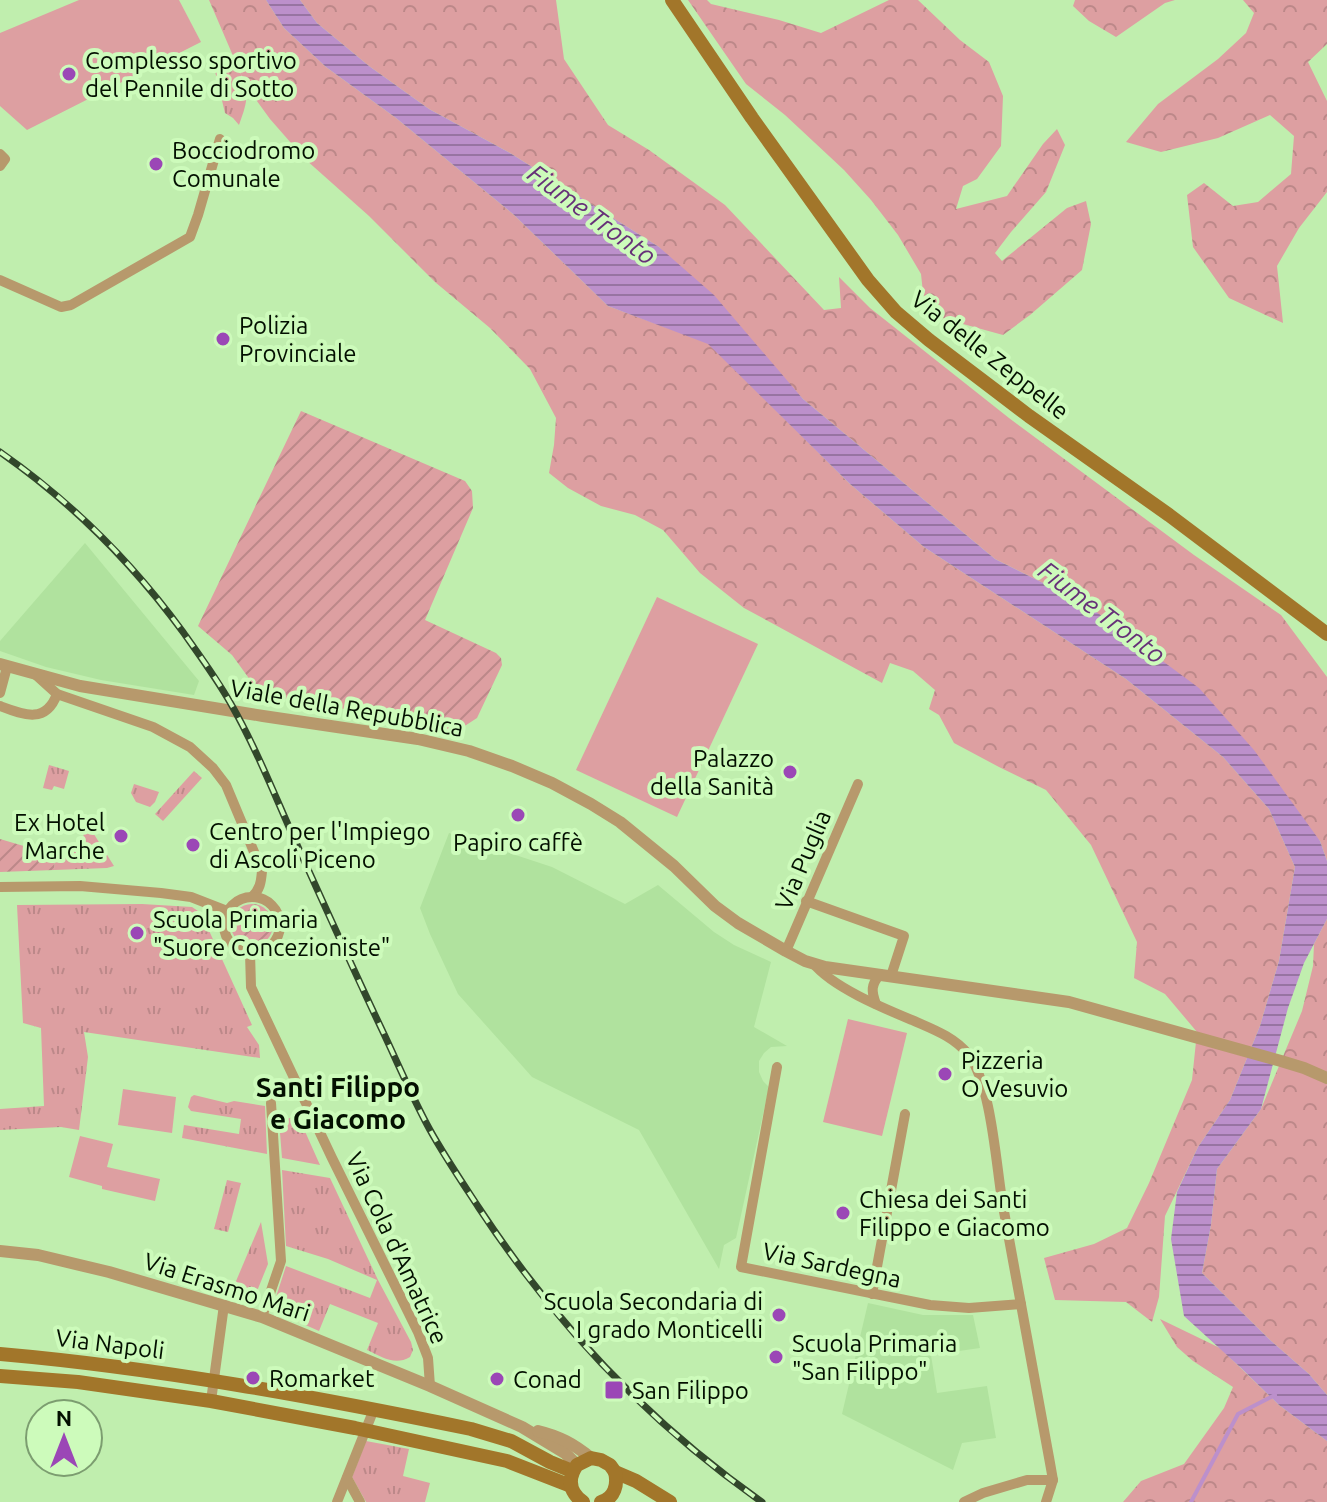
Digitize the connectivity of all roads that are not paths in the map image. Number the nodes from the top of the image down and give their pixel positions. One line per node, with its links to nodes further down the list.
1 (672, 0): 6 (main road, Via delle Zeppelle)
2 (220, 139): 5 (street)
3 (0, 154): 4 (street)
4 (0, 166)
5 (0, 280)
6 (1327, 634)
7 (2, 668): 8 (street, Viale della Repubblica); 9 (street)
8 (34, 674): 10 (street); 17 (street, Viale della Repubblica)
9 (0, 693)
10 (57, 694): 11 (street); 14 (street)
11 (0, 706)
12 (858, 784): 15 (street, Via Puglia)
13 (0, 887): 16 (street)
14 (252, 897): 16 (street); 18 (street)
15 (806, 901): 17 (street, Via Puglia); 20 (street)
16 (227, 911): 18 (street)
17 (786, 951): 19 (street, Viale della Repubblica)
18 (250, 953): 34 (street, Via Cola d'Amatrice)
19 (813, 963): 20 (street, Viale della Repubblica); 21 (street)
20 (885, 975): 21 (street); 23 (street, Viale della Repubblica)
21 (876, 1004): 28 (street)
22 (777, 1067): 27 (street, Via Sardegna)
23 (1327, 1078)
24 (271, 1103): 30 (street)
25 (905, 1114): 27 (street)
26 (0, 1251): 29 (street, Via Erasmo Mari)
27 (872, 1294): 28 (street, Via Sardegna)
28 (1021, 1304): 45 (street)
29 (224, 1305): 30 (street, Via Erasmo Mari); 33 (street)
30 (262, 1317): 34 (street, Via Erasmo Mari)
31 (0, 1354): 33 (main road, Via Napoli)
32 (0, 1376): 35 (main road, Via Napoli)
33 (214, 1380): 35 (street); 37 (main road, Via Napoli)
34 (430, 1386): 36 (street, Via Erasmo Mari)
35 (211, 1401): 40 (main road, Via Napoli)
36 (477, 1407): 38 (street, Via Erasmo Mari); 39 (street)
37 (374, 1409): 39 (main road, Via Napoli); 40 (street)
38 (522, 1427): 41 (street, Via Erasmo Mari); 43 (street, Via Erasmo Mari)
39 (471, 1429): 43 (main road, Via Napoli)
40 (367, 1430): 43 (main road, Via Napoli); 44 (street)
41 (591, 1458): 42 (main road, Via Erasmo Mari); 43 (main road)
42 (615, 1472): 46 (main road); 50 (main road, Via Erasmo Mari)
43 (573, 1474): 49 (main road, Via Erasmo Mari)
44 (347, 1478): 47 (street); 48 (street)
45 (1053, 1480): 51 (street); 52 (street)
46 (606, 1501)
47 (337, 1502)
48 (360, 1502)
49 (583, 1502)
50 (670, 1502)
51 (964, 1502)
52 (1046, 1502)

